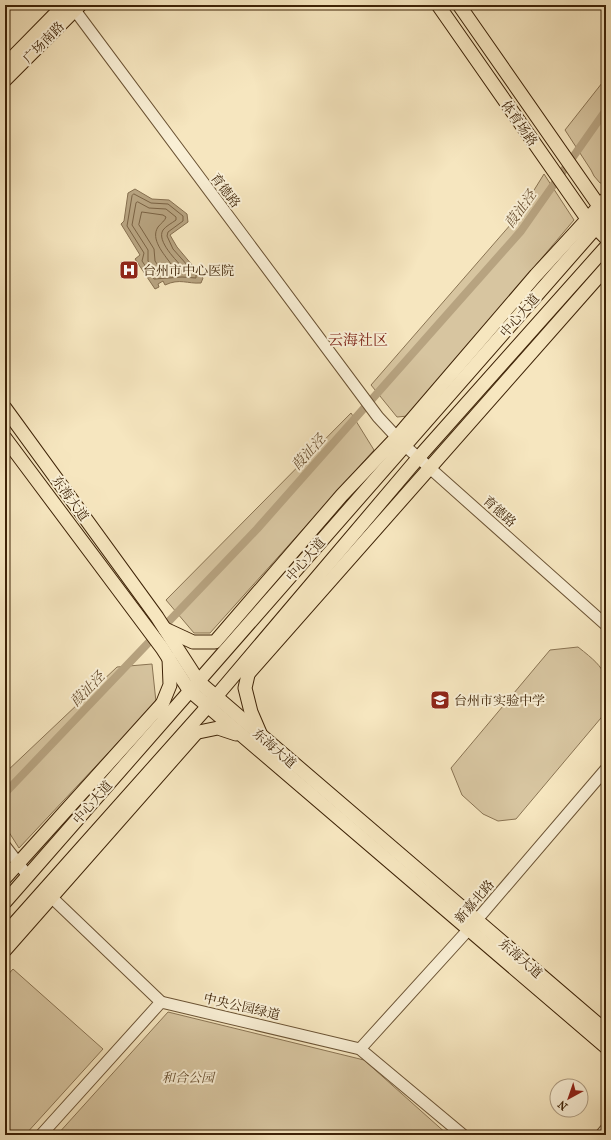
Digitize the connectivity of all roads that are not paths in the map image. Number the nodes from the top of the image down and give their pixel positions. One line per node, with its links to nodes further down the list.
1 (438, 5): 7 (main road, 体育场路)
2 (459, 5): 6 (main road)
3 (73, 6): 4 (main road, 广场南路); 5 (main road, 广场南路); 17 (street, 育德路)
4 (5, 65)
5 (5, 80)
6 (604, 207): 7 (main road, 中心大道)
7 (591, 224): 8 (main road, 体育场路); 11 (main road); 13 (main road, 中心大道)
8 (606, 238)
9 (606, 247): 12 (main road, 中心大道)
10 (606, 268): 14 (main road)
11 (498, 317): 13 (main road); 17 (main road)
12 (522, 341): 14 (main road); 18 (main road, 中心大道)
13 (494, 343): 17 (main road, 中心大道)
14 (520, 364): 19 (main road)
15 (5, 408): 24 (main road, 东海大道)
16 (5, 438): 26 (main road, 东海大道)
17 (401, 441): 18 (street, 育德路); 20 (main road, 中心大道); 21 (main road)
18 (419, 456): 19 (street, 育德路); 22 (main road, 中心大道)
19 (430, 466): 22 (main road); 23 (street, 育德路)
20 (306, 558): 21 (main road); 28 (main road, 中心大道)
21 (266, 584): 24 (main road)
22 (312, 592): 25 (main road, 中心大道); 27 (main road)
23 (606, 625)
24 (164, 629): 28 (main road, 东海大道)
25 (265, 638): 27 (main road); 29 (main road, 中心大道)
26 (166, 653): 28 (main road, 东海大道); 30 (main road)
27 (248, 674): 34 (main road)
28 (194, 686): 29 (main road, 东海大道); 32 (main road, 中心大道)
29 (211, 701): 33 (main road, 中心大道); 34 (main road, 东海大道)
30 (161, 705): 32 (main road); 37 (main road)
31 (197, 732): 33 (main road); 34 (main road); 40 (main road)
32 (150, 736): 38 (main road, 中心大道)
33 (180, 736): 40 (main road, 中心大道)
34 (256, 739): 42 (main road, 东海大道)
35 (606, 769): 42 (street, 新嘉北路)
36 (5, 846): 37 (street)
37 (18, 863): 38 (street); 39 (main road)
38 (28, 876): 41 (main road, 中心大道)
39 (5, 878)
40 (47, 894): 43 (main road, 中心大道); 44 (main road); 45 (street)
41 (5, 902)
42 (472, 925): 46 (main road, 东海大道); 47 (main road, 东海大道); 48 (street, 新嘉北路)
43 (5, 934)
44 (5, 950)
45 (161, 1002): 48 (street, 中央公园绿道); 50 (street)
46 (606, 1031)
47 (606, 1047)
48 (360, 1049): 51 (street, 中央公园绿道)
49 (606, 1130): 52 (street)
50 (41, 1135)
51 (463, 1135)
52 (601, 1135)

